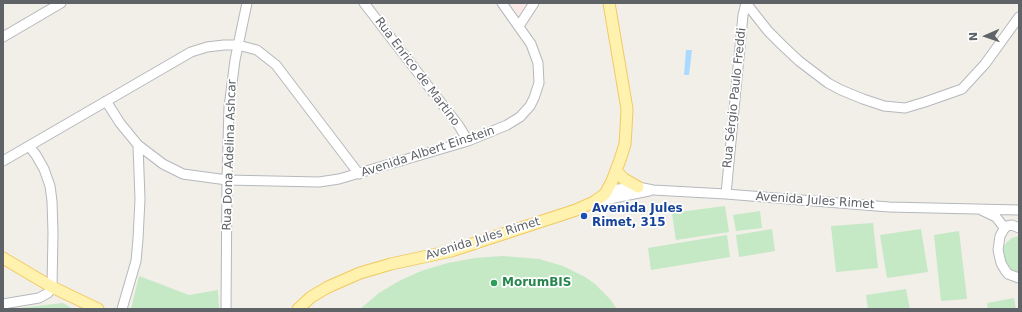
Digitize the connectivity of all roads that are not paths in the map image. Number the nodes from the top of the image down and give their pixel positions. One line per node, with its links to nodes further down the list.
1 (60, 3): 8 (street)
2 (246, 3): 12 (street, Rua Dona Adelina Ashcar)
3 (364, 3): 14 (street, Rua Enrico de Martino)
4 (502, 3): 10 (street, Avenida Albert Einstein)
5 (534, 3): 10 (street)
6 (608, 3): 18 (main road)
7 (746, 3): 9 (street); 24 (street, Rua Sérgio Paulo Freddi)
8 (50, 6): 11 (street)
9 (1019, 17)
10 (519, 26): 14 (street, Avenida Albert Einstein)
11 (3, 37)
12 (238, 45): 13 (street); 19 (street); 20 (street, Rua Dona Adelina Ashcar)
13 (106, 101): 15 (street, Avenida Albert Einstein); 16 (street)
14 (468, 141): 19 (street, Avenida Albert Einstein)
15 (138, 145): 20 (street, Avenida Albert Einstein); 35 (street)
16 (29, 146): 17 (street); 32 (street)
17 (3, 161)
18 (616, 171): 21 (main road); 22 (main road)
19 (359, 174): 20 (street, Avenida Albert Einstein)
20 (227, 180): 36 (street, Rua Dona Adelina Ashcar)
21 (638, 187): 22 (street, Avenida Jules Rimet); 23 (street, Avenida Jules Rimet)
22 (608, 190): 25 (main road)
23 (652, 190): 24 (street, Avenida Jules Rimet); 25 (street, Avenida Jules Rimet)
24 (726, 194): 26 (street, Avenida Jules Rimet)
25 (594, 202): 37 (main road, Avenida Jules Rimet)
26 (978, 209): 27 (street, Avenida Jules Rimet); 29 (street, Avenida Jules Rimet)
27 (1019, 210)
28 (1019, 228): 29 (street)
29 (1004, 229): 31 (street)
30 (3, 258): 32 (main road)
31 (1019, 278)
32 (52, 287): 33 (street); 34 (main road)
33 (3, 304)
34 (98, 309)
35 (122, 309)
36 (226, 309)
37 (298, 309)

